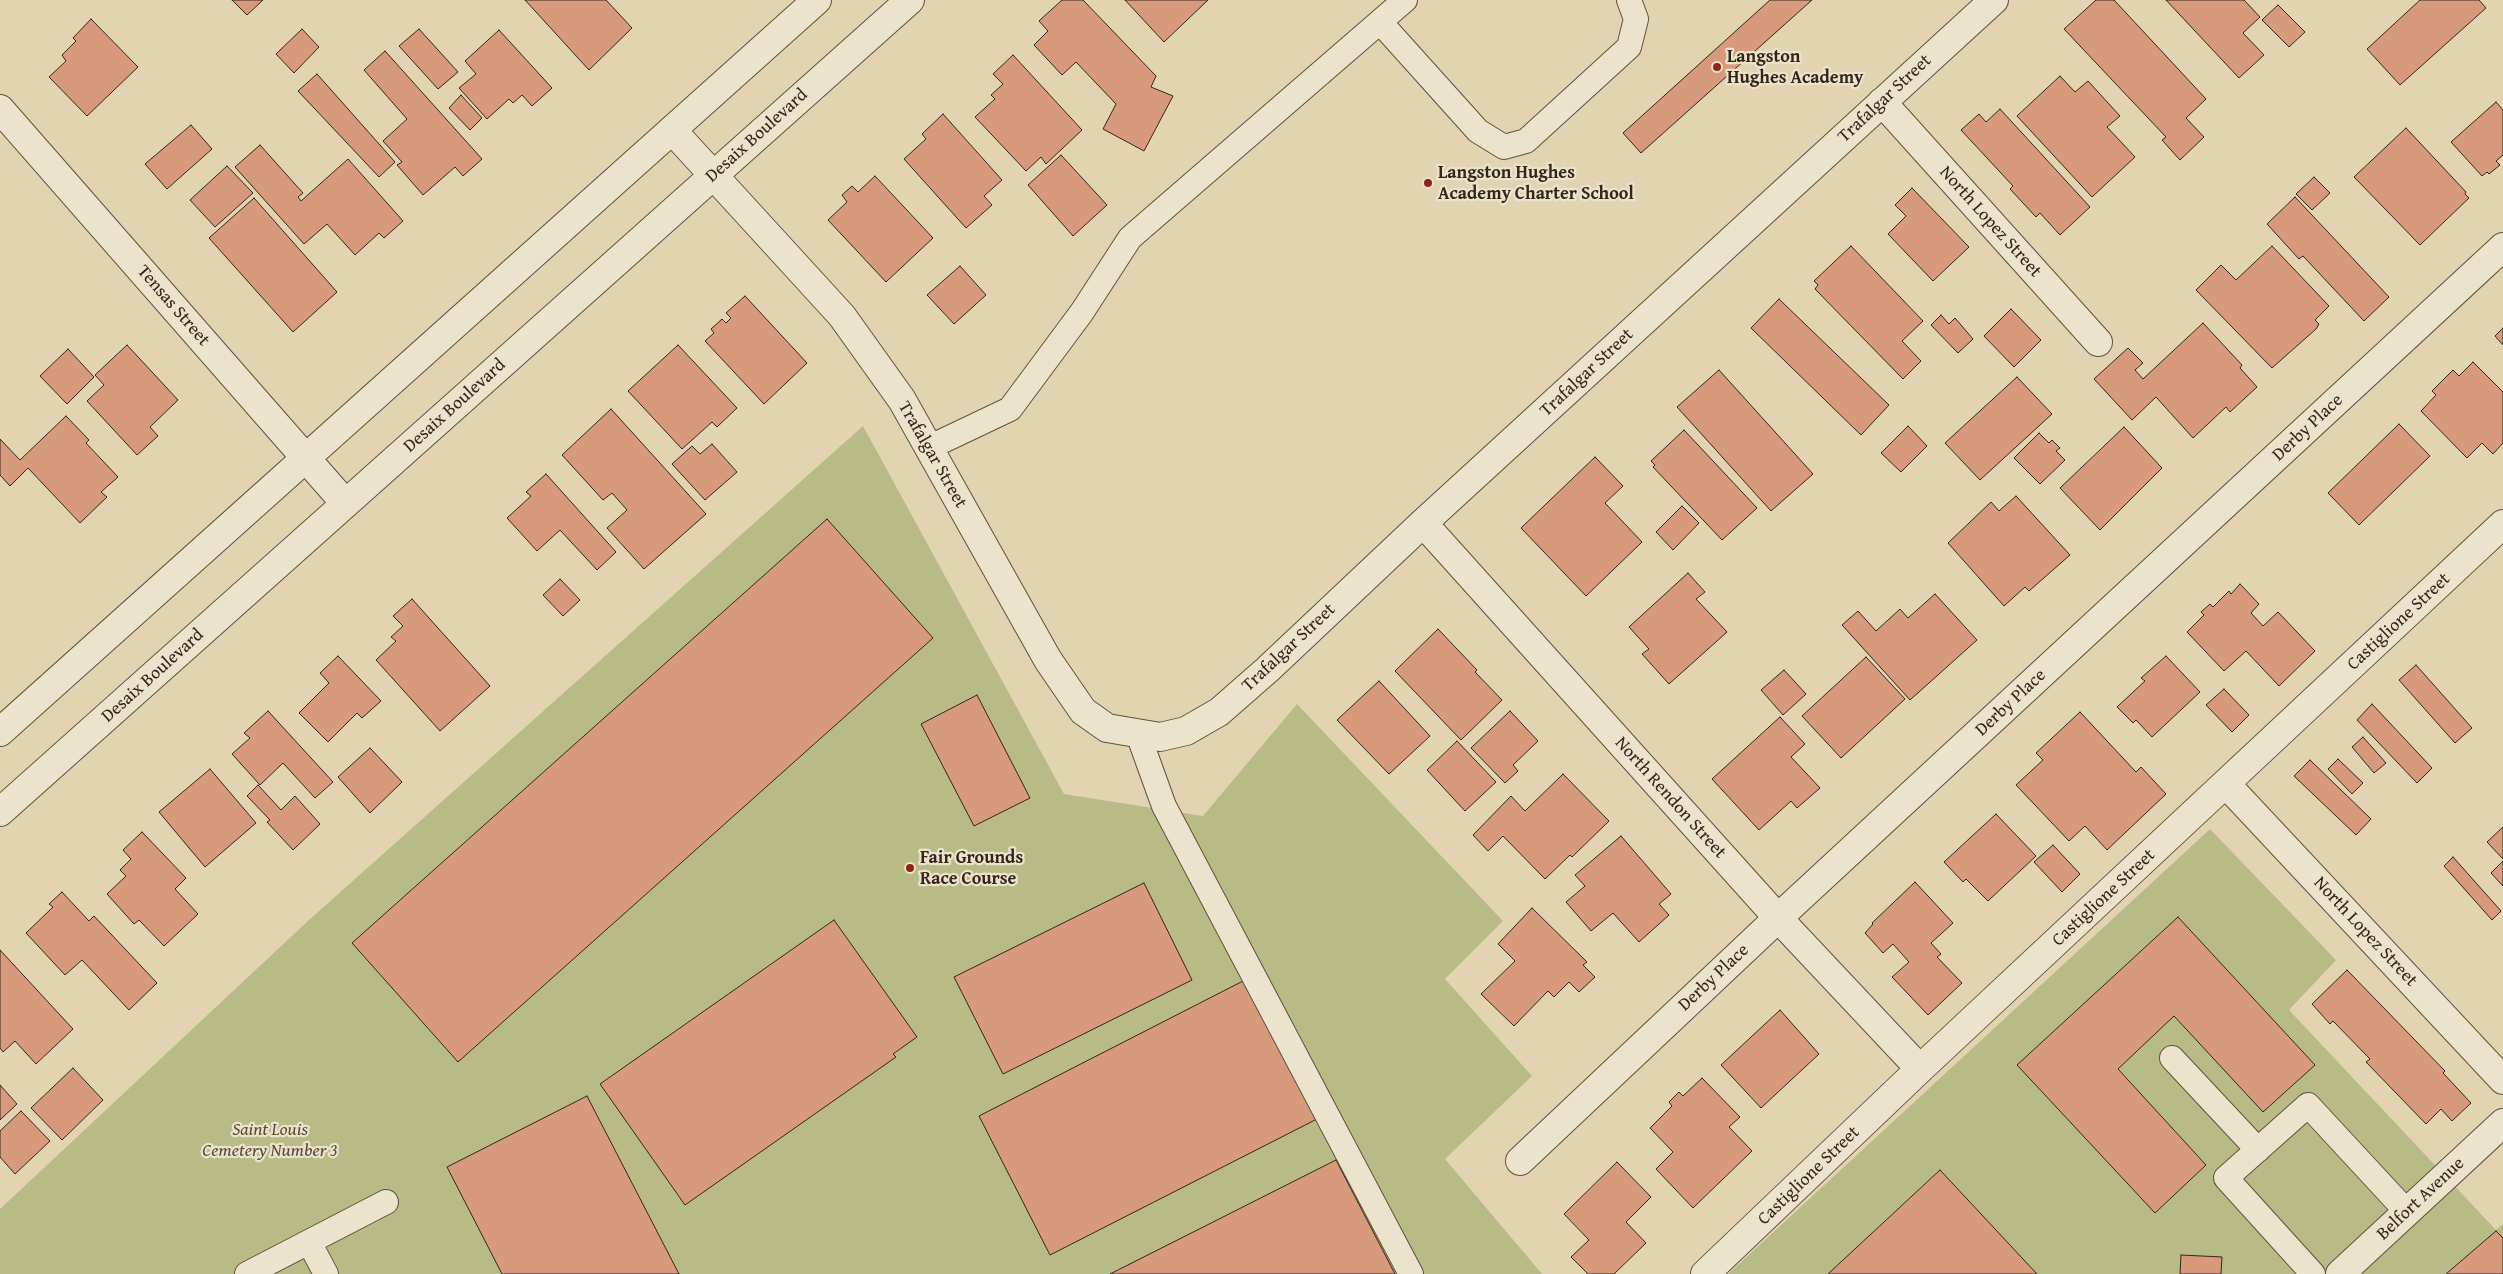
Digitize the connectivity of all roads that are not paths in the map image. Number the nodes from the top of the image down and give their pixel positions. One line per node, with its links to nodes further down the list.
1 (818, 0): 9 (street)
2 (910, 0): 10 (street, Desaix Boulevard)
3 (1404, 0): 6 (lane)
4 (1629, 0): 6 (lane)
5 (1994, 0): 7 (street, Trafalgar Street)
6 (1380, 22): 13 (lane)
7 (1882, 102): 12 (street, North Lopez Street); 16 (street, Trafalgar Street)
8 (0, 109): 14 (street, Tensas Street)
9 (672, 130): 10 (street, Trafalgar Street); 14 (street)
10 (712, 176): 13 (street, Trafalgar Street); 15 (street, Desaix Boulevard)
11 (2503, 247): 22 (street, Derby Place)
12 (2098, 342)
13 (928, 448): 19 (street, Trafalgar Street)
14 (306, 458): 15 (street, Tensas Street); 18 (street)
15 (346, 503): 21 (street, Desaix Boulevard)
16 (1423, 524): 19 (street, Trafalgar Street); 22 (street, North Rendon Street)
17 (2503, 524): 20 (street, Castiglione Street)
18 (0, 732)
19 (1138, 734): 34 (lane)
20 (2226, 784): 24 (street, Castiglione Street); 25 (street, North Lopez Street)
21 (0, 812)
22 (1778, 918): 24 (street, North Rendon Street); 28 (street, Derby Place)
23 (2172, 1058): 27 (lane)
24 (1920, 1069): 35 (street, Castiglione Street)
25 (2503, 1080)
26 (2503, 1123): 30 (street, Belfort Avenue)
27 (2258, 1150): 30 (lane); 36 (lane)
28 (1520, 1161)
29 (386, 1202): 31 (lane)
30 (2407, 1212): 37 (street, Belfort Avenue)
31 (309, 1242): 32 (lane); 33 (lane)
32 (247, 1274)
33 (326, 1274)
34 (1411, 1274)
35 (1706, 1274)
36 (2313, 1274)
37 (2340, 1274)

